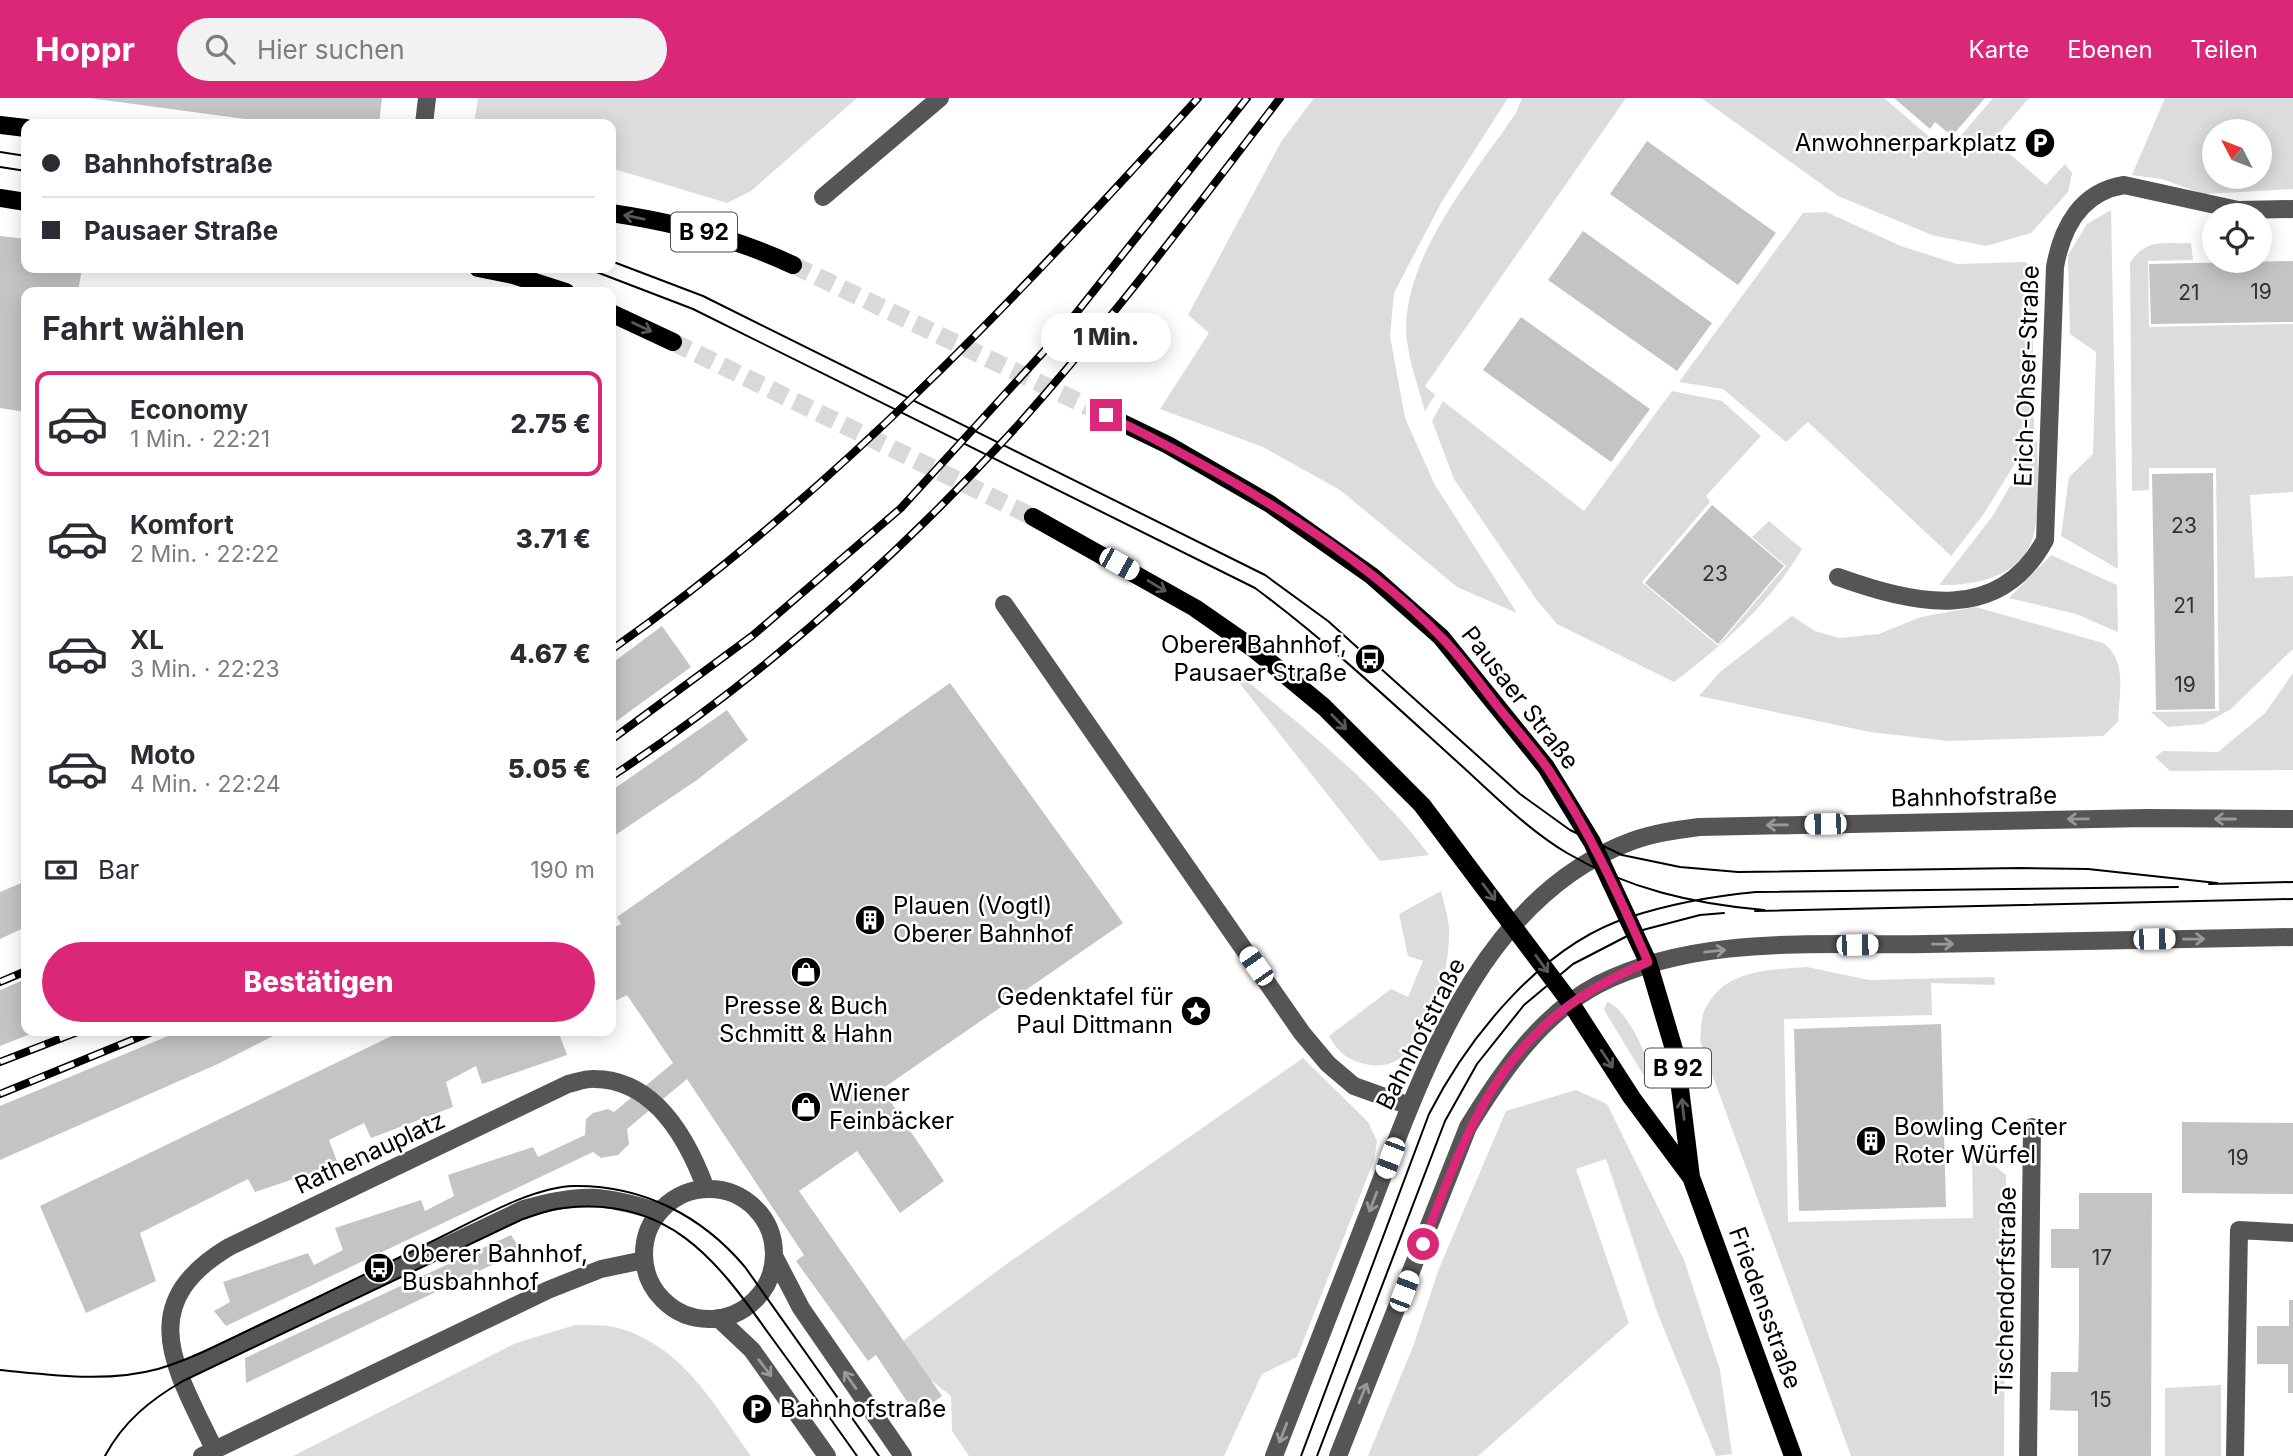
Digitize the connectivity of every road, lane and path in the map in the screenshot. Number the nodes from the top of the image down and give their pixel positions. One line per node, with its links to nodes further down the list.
1 (427, 98): 3 (street)
2 (940, 98): 6 (street)
3 (425, 119)
4 (0, 125): 5 (main road)
5 (21, 127)
6 (822, 197)
7 (0, 198): 8 (main road)
8 (21, 201)
9 (2293, 209): 18 (street, Erich-Ohser-Straße)
10 (616, 214): 11 (main road, B 92, one-way to 10)
11 (793, 265)
12 (503, 273): 13 (main road)
13 (550, 287)
14 (616, 315): 15 (main road, one-way to 15)
15 (673, 342)
16 (1106, 415): 21 (main road, Pausaer Straße / B 92)
17 (1033, 517): 22 (main road, B 92, one-way to 22)
18 (1838, 577)
19 (1004, 604): 26 (street)
20 (2293, 819): 21 (street, Bahnhofstraße, one-way to 21)
21 (1600, 856): 22 (street, Bahnhofstraße); 24 (main road, Pausaer Straße / B 92)
22 (1514, 925): 25 (main road, B 92, one-way to 25); 26 (street, Bahnhofstraße)
23 (2293, 937): 24 (street, one-way to 23)
24 (1648, 962): 25 (street); 28 (main road, Friedensstraße / B 92, one-way to 24)
25 (1570, 1002): 28 (main road, Friedensstraße / B 92, one-way to 28); 40 (street, one-way to 25)
26 (1410, 1106): 39 (street, Bahnhofstraße, one-way to 39)
27 (2032, 1127): 42 (street, Tischendorfstraße)
28 (1690, 1177): 41 (main road, Friedensstraße / B 92)
29 (706, 1189): 30 (street); 32 (street); 35 (street, Rathenauplatz)
30 (659, 1212): 33 (street); 35 (street)
31 (2293, 1233): 43 (street)
32 (774, 1256): 34 (street); 38 (street, one-way to 32)
33 (644, 1260): 34 (street); 36 (street, Rathenauplatz)
34 (718, 1318): 37 (street, one-way to 37)
35 (179, 1372): 36 (street, Rathenauplatz)
36 (208, 1452)
37 (827, 1456)
38 (902, 1456)
39 (1274, 1456)
40 (1338, 1456)
41 (1793, 1456)
42 (2028, 1456)
43 (2235, 1456)

